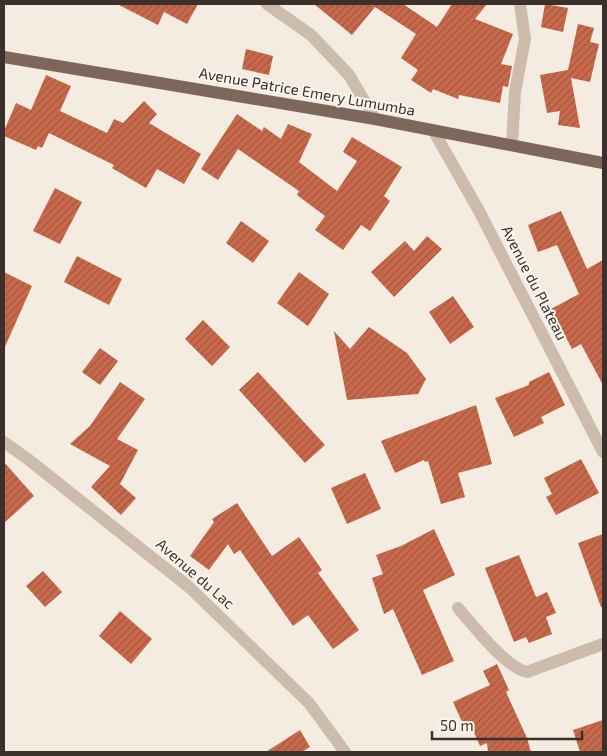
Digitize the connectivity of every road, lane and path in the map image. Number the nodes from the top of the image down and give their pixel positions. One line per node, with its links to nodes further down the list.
1 (267, 4): 4 (street)
2 (520, 4): 6 (street)
3 (4, 57): 4 (main road, Avenue Patrice Emery Lumumba)
4 (375, 119): 5 (main road, Avenue Patrice Emery Lumumba)
5 (433, 130): 6 (main road, Avenue Patrice Emery Lumumba); 9 (street, Avenue du Plateau)
6 (512, 145): 7 (main road, Avenue Patrice Emery Lumumba)
7 (603, 163)
8 (4, 442): 12 (street, Avenue du Lac)
9 (603, 452)
10 (458, 608): 11 (street)
11 (603, 644)
12 (345, 752)

